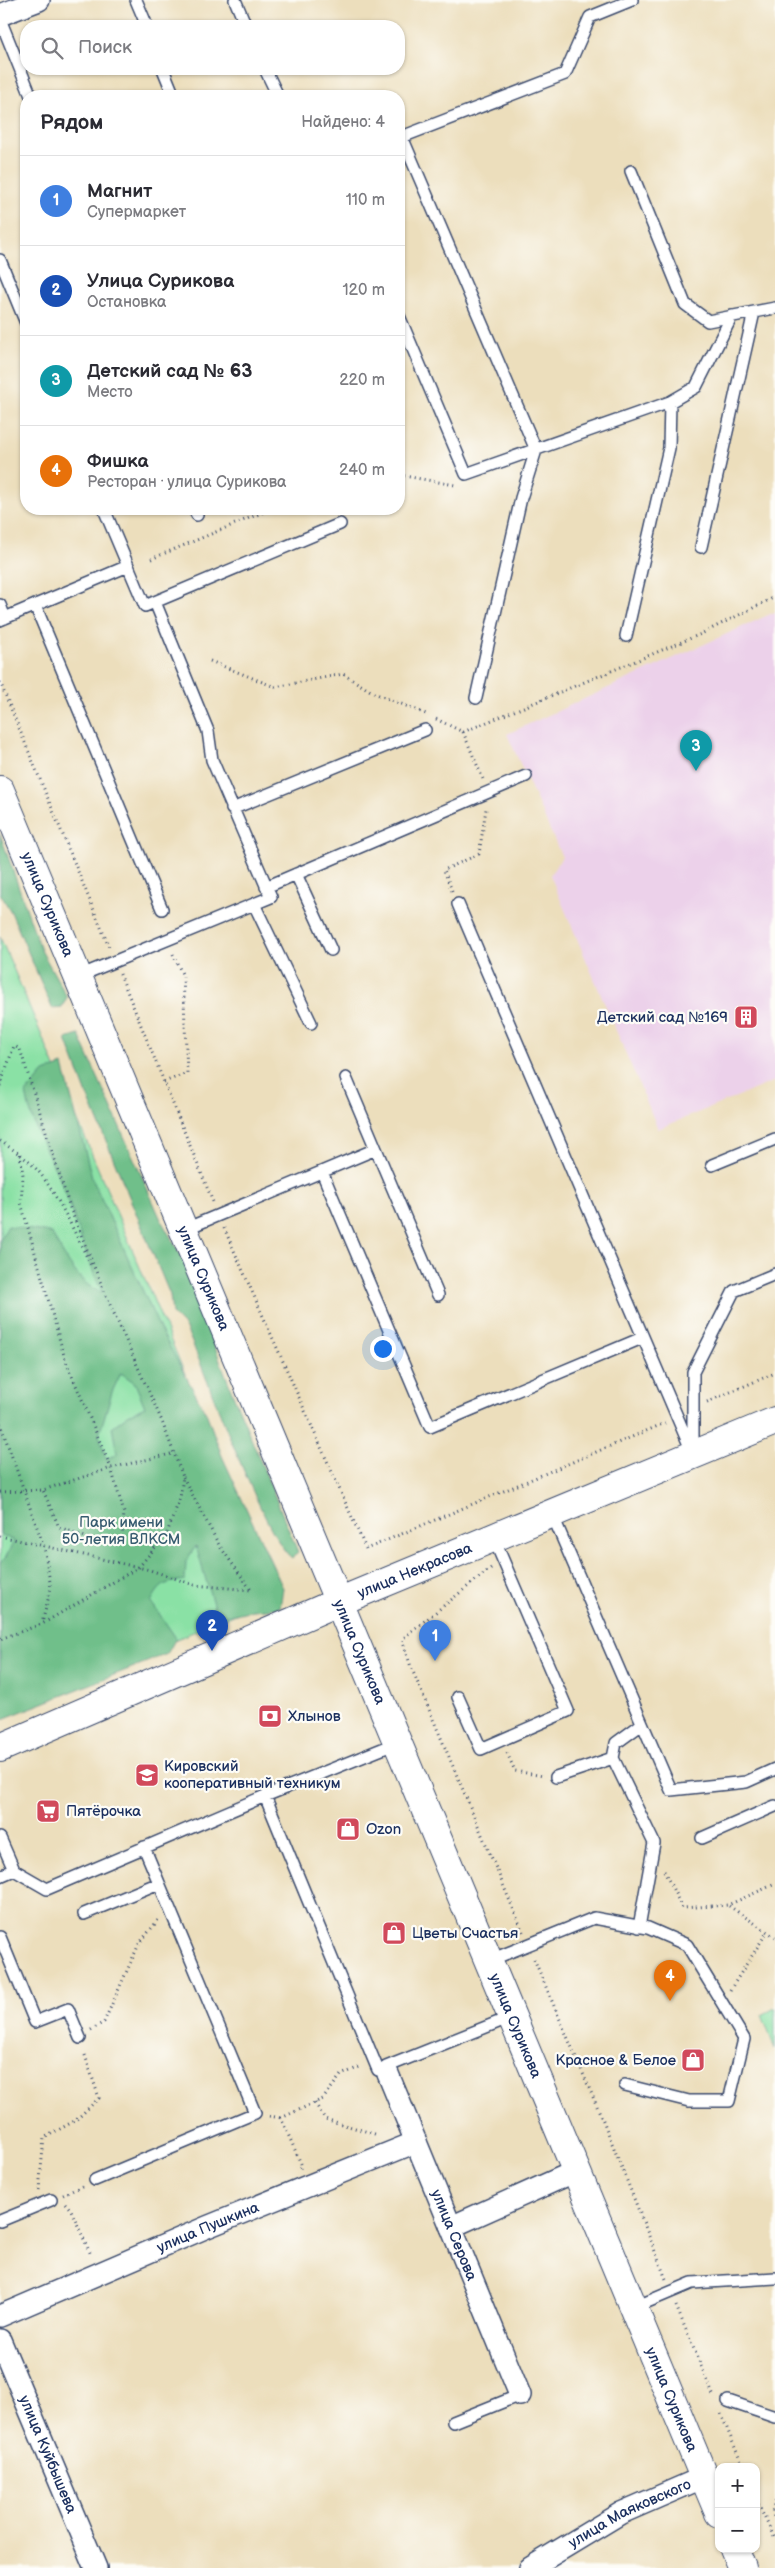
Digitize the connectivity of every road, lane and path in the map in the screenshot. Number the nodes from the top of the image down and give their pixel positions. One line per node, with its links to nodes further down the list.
1 (39, 0): 5 (street)
2 (136, 0): 6 (lane)
3 (234, 0): 7 (lane)
4 (632, 0): 15 (lane)
5 (0, 17): 8 (lane)
6 (144, 20)
7 (243, 20)
8 (20, 68)
9 (23, 75): 12 (lane)
10 (165, 75): 13 (lane)
11 (269, 75): 14 (lane)
12 (29, 90)
13 (172, 90)
14 (275, 90)
15 (405, 136)
16 (405, 149): 25 (lane)
17 (631, 171): 22 (lane)
18 (0, 260): 19 (lane)
19 (20, 308)
20 (775, 308): 21 (lane)
21 (754, 312): 22 (lane); 31 (lane)
22 (732, 316): 24 (lane)
23 (405, 330): 26 (lane)
24 (670, 402): 25 (lane); 38 (lane)
25 (536, 450): 26 (lane); 40 (lane)
26 (466, 474): 27 (path)
27 (405, 476)
28 (107, 515): 33 (lane)
29 (256, 515): 32 (path)
30 (340, 524): 34 (lane)
31 (700, 547)
32 (151, 559)
33 (128, 566): 34 (lane); 36 (lane)
34 (155, 602): 46 (lane)
35 (0, 605): 37 (lane)
36 (36, 605): 37 (lane); 52 (lane)
37 (3, 619)
38 (626, 636)
39 (0, 682): 55 (path)
40 (476, 698)
41 (425, 730): 46 (lane)
42 (463, 732): 45 (path)
43 (526, 776): 45 (lane)
44 (0, 790): 56 (street, улица Сурикова)
45 (489, 792): 48 (lane)
46 (232, 809): 49 (lane)
47 (483, 827): 51 (path)
48 (296, 874): 49 (lane); 54 (lane)
49 (266, 887): 50 (lane)
50 (254, 904): 53 (lane); 57 (lane)
51 (458, 904): 72 (lane)
52 (162, 909)
53 (166, 940): 55 (lane); 59 (path)
54 (331, 950)
55 (114, 961): 56 (lane); 59 (path)
56 (79, 976): 68 (street, улица Сурикова)
57 (310, 1023)
58 (346, 1078): 63 (lane)
59 (164, 1082): 67 (path)
60 (0, 1086): 70 (path)
61 (775, 1139): 65 (lane)
62 (0, 1140): 64 (path)
63 (376, 1149): 66 (lane); 71 (lane)
64 (20, 1154): 70 (path); 80 (path)
65 (712, 1165)
66 (322, 1172): 67 (lane); 72 (lane)
67 (219, 1216): 68 (lane); 75 (path)
68 (183, 1230): 90 (street, улица Сурикова)
69 (775, 1274): 74 (lane)
70 (100, 1282): 78 (path)
71 (438, 1295)
72 (642, 1338): 75 (lane)
73 (775, 1373): 74 (path)
74 (693, 1412): 79 (lane)
75 (677, 1419): 79 (lane)
76 (775, 1421): 79 (street, улица Некрасова)
77 (0, 1423): 83 (path)
78 (175, 1453): 80 (path); 81 (path)
79 (693, 1454): 85 (street, улица Некрасова)
80 (111, 1468): 82 (path); 82 (path)
81 (183, 1477): 89 (path); 89 (path)
82 (44, 1490): 83 (path)
83 (24, 1491): 84 (path); 87 (path)
84 (0, 1492)
85 (552, 1514): 88 (street, улица Некрасова); 94 (lane)
86 (0, 1536): 87 (path)
87 (44, 1547): 89 (path); 91 (path)
88 (498, 1549): 90 (street, улица Некрасова); 93 (lane); 118 (path)
89 (139, 1567): 91 (path)
90 (338, 1602): 95 (street, улица Сурикова); 96 (street, улица Некрасова)
91 (42, 1624): 92 (path)
92 (0, 1640)
93 (458, 1697)
94 (642, 1724): 98 (lane); 99 (lane)
95 (397, 1743): 101 (lane); 119 (street, улица Сурикова)
96 (0, 1748)
97 (506, 1750): 100 (path)
98 (613, 1758): 100 (lane); 105 (lane)
99 (775, 1769)
100 (556, 1777)
101 (266, 1796): 106 (lane); 123 (lane)
102 (775, 1806): 104 (lane)
103 (0, 1838): 107 (lane)
104 (702, 1838)
105 (654, 1843): 111 (path); 114 (lane)
106 (144, 1848): 107 (lane); 109 (lane)
107 (14, 1870): 108 (lane)
108 (0, 1876)
109 (159, 1883): 112 (lane); 113 (lane)
110 (775, 1884): 111 (path)
111 (728, 1905): 115 (path)
112 (168, 1906): 122 (path); 130 (lane)
113 (84, 1914)
114 (639, 1927): 118 (lane); 120 (lane)
115 (768, 1932): 117 (path); 120 (path)
116 (0, 1937): 122 (lane)
117 (775, 1937)
118 (528, 1944): 119 (lane); 137 (path)
119 (488, 1960): 121 (street, улица Сурикова)
120 (722, 2003): 124 (lane)
121 (512, 2017): 123 (lane); 129 (street, улица Сурикова)
122 (80, 2038): 132 (path)
123 (382, 2068): 125 (path); 126 (street, улица Серова)
124 (625, 2085)
125 (315, 2103): 127 (path); 128 (path)
126 (416, 2142): 127 (street, улица Пушкина); 134 (street, улица Серова)
127 (394, 2151): 139 (street, улица Пушкина)
128 (298, 2171)
129 (576, 2171): 134 (street); 138 (street, улица Сурикова)
130 (95, 2180): 135 (path)
131 (51, 2200): 132 (lane)
132 (38, 2206): 133 (lane)
133 (0, 2221)
134 (451, 2227): 141 (street, улица Серова)
135 (93, 2259)
136 (775, 2278): 137 (lane)
137 (671, 2292): 138 (lane); 142 (path)
138 (633, 2308): 147 (street, улица Сурикова)
139 (0, 2316)
140 (0, 2340): 154 (street, улица Куйбышева)
141 (520, 2395): 145 (lane)
142 (716, 2400)
143 (723, 2405): 144 (lane); 146 (path)
144 (775, 2417)
145 (453, 2422)
146 (741, 2463)
147 (704, 2477): 149 (street, улица Сурикова); 155 (street, улица Маяковского)
148 (775, 2501): 151 (path)
149 (717, 2508)
150 (760, 2508): 152 (path)
151 (775, 2518)
152 (775, 2539)
153 (736, 2553): 156 (street)
154 (96, 2568)
155 (530, 2568)
156 (742, 2568)

